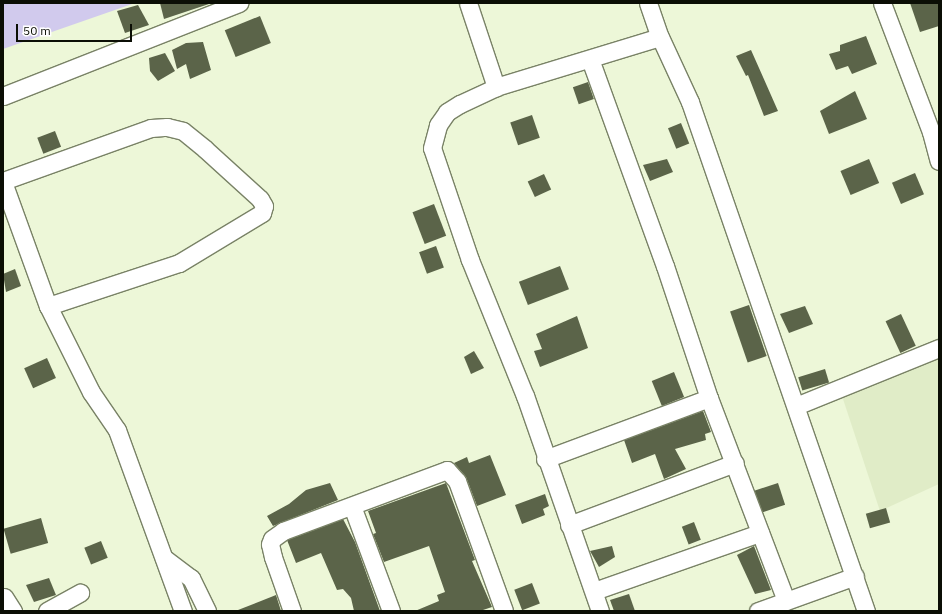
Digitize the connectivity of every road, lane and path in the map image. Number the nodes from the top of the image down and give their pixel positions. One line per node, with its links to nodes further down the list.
1 (239, 3): 8 (street)
2 (468, 3): 7 (street)
3 (648, 3): 5 (street)
4 (882, 3): 9 (street)
5 (660, 37): 6 (street); 14 (street)
6 (590, 59): 7 (street); 13 (street)
7 (496, 87): 15 (street)
8 (3, 96)
9 (939, 161)
10 (3, 182): 11 (street); 11 (street)
11 (48, 306): 20 (street)
12 (939, 348): 14 (street)
13 (709, 398): 15 (street); 16 (street)
14 (796, 406): 22 (street)
15 (545, 459): 18 (street)
16 (735, 463): 18 (street); 19 (street)
17 (352, 506): 30 (street); 31 (street); 32 (street)
18 (569, 525): 23 (street)
19 (760, 533): 23 (street); 26 (street)
20 (164, 557): 21 (street); 25 (street)
21 (186, 575): 25 (street); 29 (street)
22 (855, 576): 26 (street); 35 (street)
23 (594, 591): 33 (street)
24 (80, 593): 27 (street)
25 (177, 594): 28 (street)
26 (786, 601): 34 (street)
27 (47, 611)
28 (183, 611)
29 (207, 611)
30 (292, 611)
31 (391, 611)
32 (504, 611)
33 (600, 611)
34 (758, 611)
35 (866, 611)

